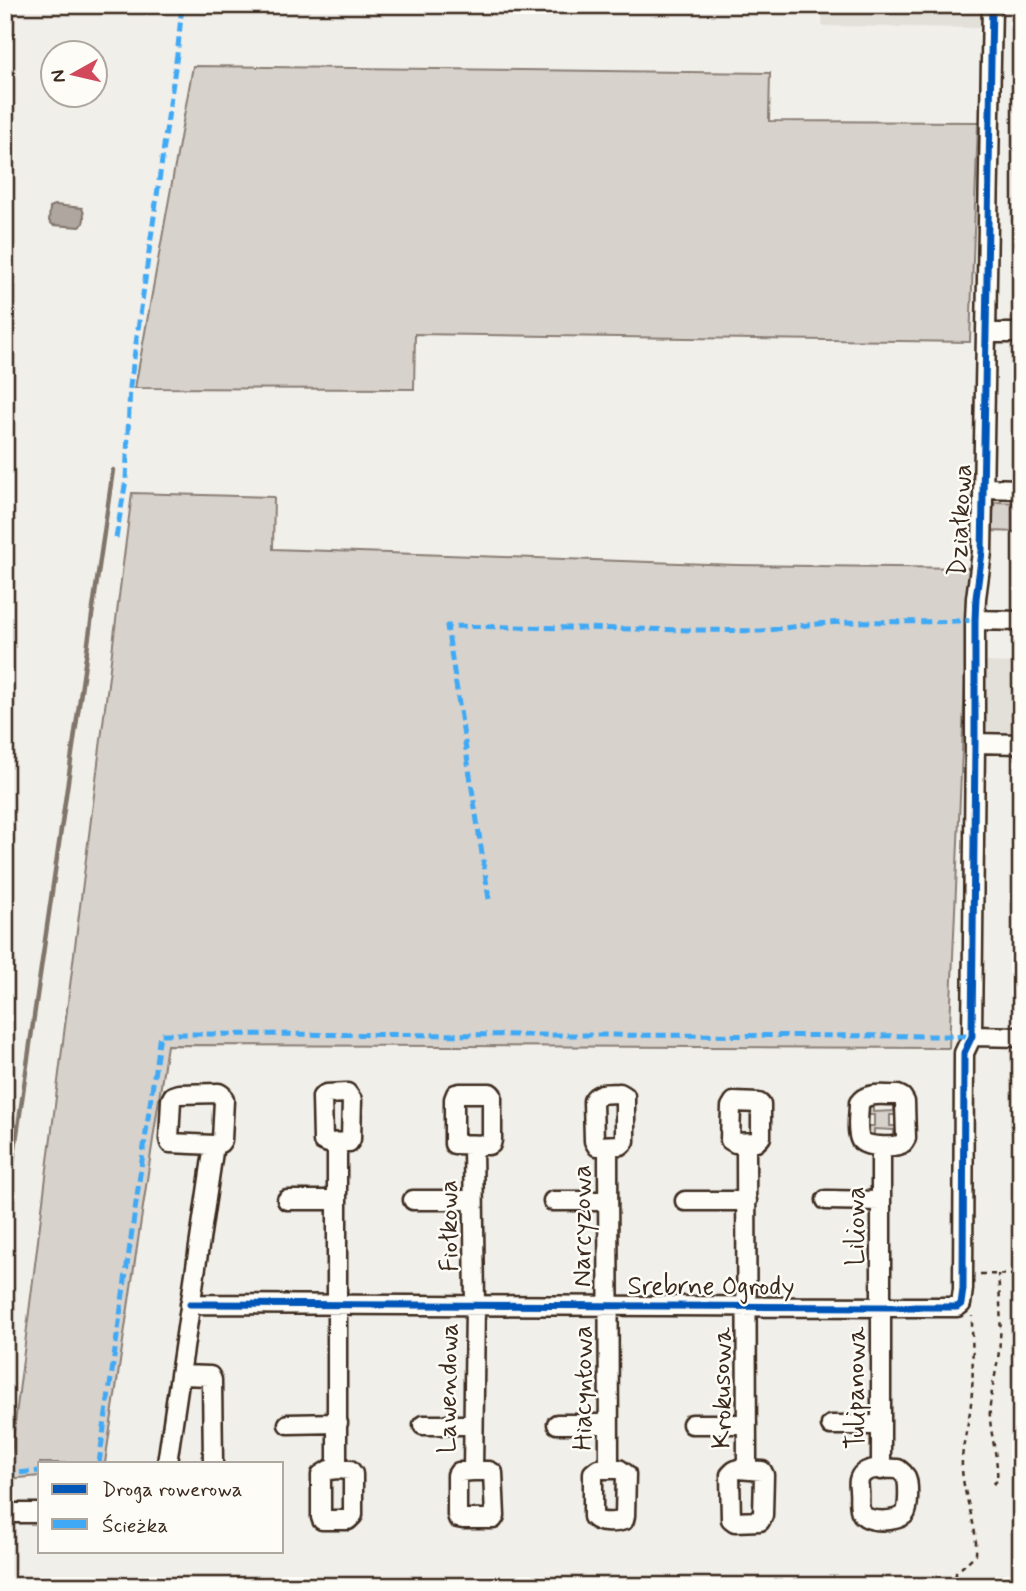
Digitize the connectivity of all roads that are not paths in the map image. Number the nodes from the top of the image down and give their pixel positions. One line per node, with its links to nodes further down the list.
1 (992, 5): 2 (street, Działkowa)
2 (986, 332): 3 (street); 4 (street, Działkowa)
3 (1021, 333)
4 (983, 488): 5 (street); 6 (street, Działkowa)
5 (1021, 489)
6 (975, 620): 7 (street); 8 (street, Działkowa)
7 (1021, 621)
8 (975, 743): 9 (street); 10 (street, Działkowa)
9 (1021, 744)
10 (972, 1036): 11 (street); 33 (street, Srebrne Ogrody)
11 (1021, 1037)
12 (337, 1143): 19 (street)
13 (746, 1143): 26 (street, Krokusowa)
14 (214, 1144): 28 (street)
15 (473, 1146): 21 (street, Fiołkowa)
16 (608, 1146): 24 (street, Narcyzowa)
17 (881, 1146): 27 (street, Liliowa)
18 (288, 1200): 19 (street)
19 (337, 1200): 29 (street)
20 (413, 1200): 21 (street)
21 (473, 1200): 30 (street, Fiołkowa)
22 (826, 1200): 27 (street)
23 (553, 1201): 24 (street)
24 (608, 1201): 31 (street, Narcyzowa)
25 (685, 1201): 26 (street)
26 (747, 1201): 32 (street, Krokusowa)
27 (881, 1201): 33 (street, Liliowa)
28 (190, 1304): 29 (street, Srebrne Ogrody); 34 (street)
29 (337, 1304): 30 (street, Srebrne Ogrody); 35 (street)
30 (475, 1305): 31 (street, Srebrne Ogrody); 44 (street, Lawendowa)
31 (608, 1306): 32 (street, Srebrne Ogrody); 38 (street, Hiacyntowa)
32 (747, 1307): 33 (street, Srebrne Ogrody); 40 (street, Krokusowa)
33 (881, 1307): 43 (street, Tulipanowa)
34 (181, 1376): 45 (street); 46 (street)
35 (338, 1423): 36 (street); 47 (street)
36 (288, 1424)
37 (557, 1424): 38 (street)
38 (608, 1424): 48 (street, Hiacyntowa)
39 (692, 1424): 40 (street)
40 (747, 1424): 49 (street, Krokusowa)
41 (424, 1425): 44 (street)
42 (831, 1425): 43 (street)
43 (881, 1425): 50 (street, Tulipanowa)
44 (473, 1426): 51 (street, Lawendowa)
45 (167, 1462)
46 (213, 1462)
47 (337, 1469)
48 (609, 1469)
49 (747, 1469)
50 (881, 1469)
51 (473, 1471)
52 (5, 1513): 53 (street)
53 (38, 1513)

